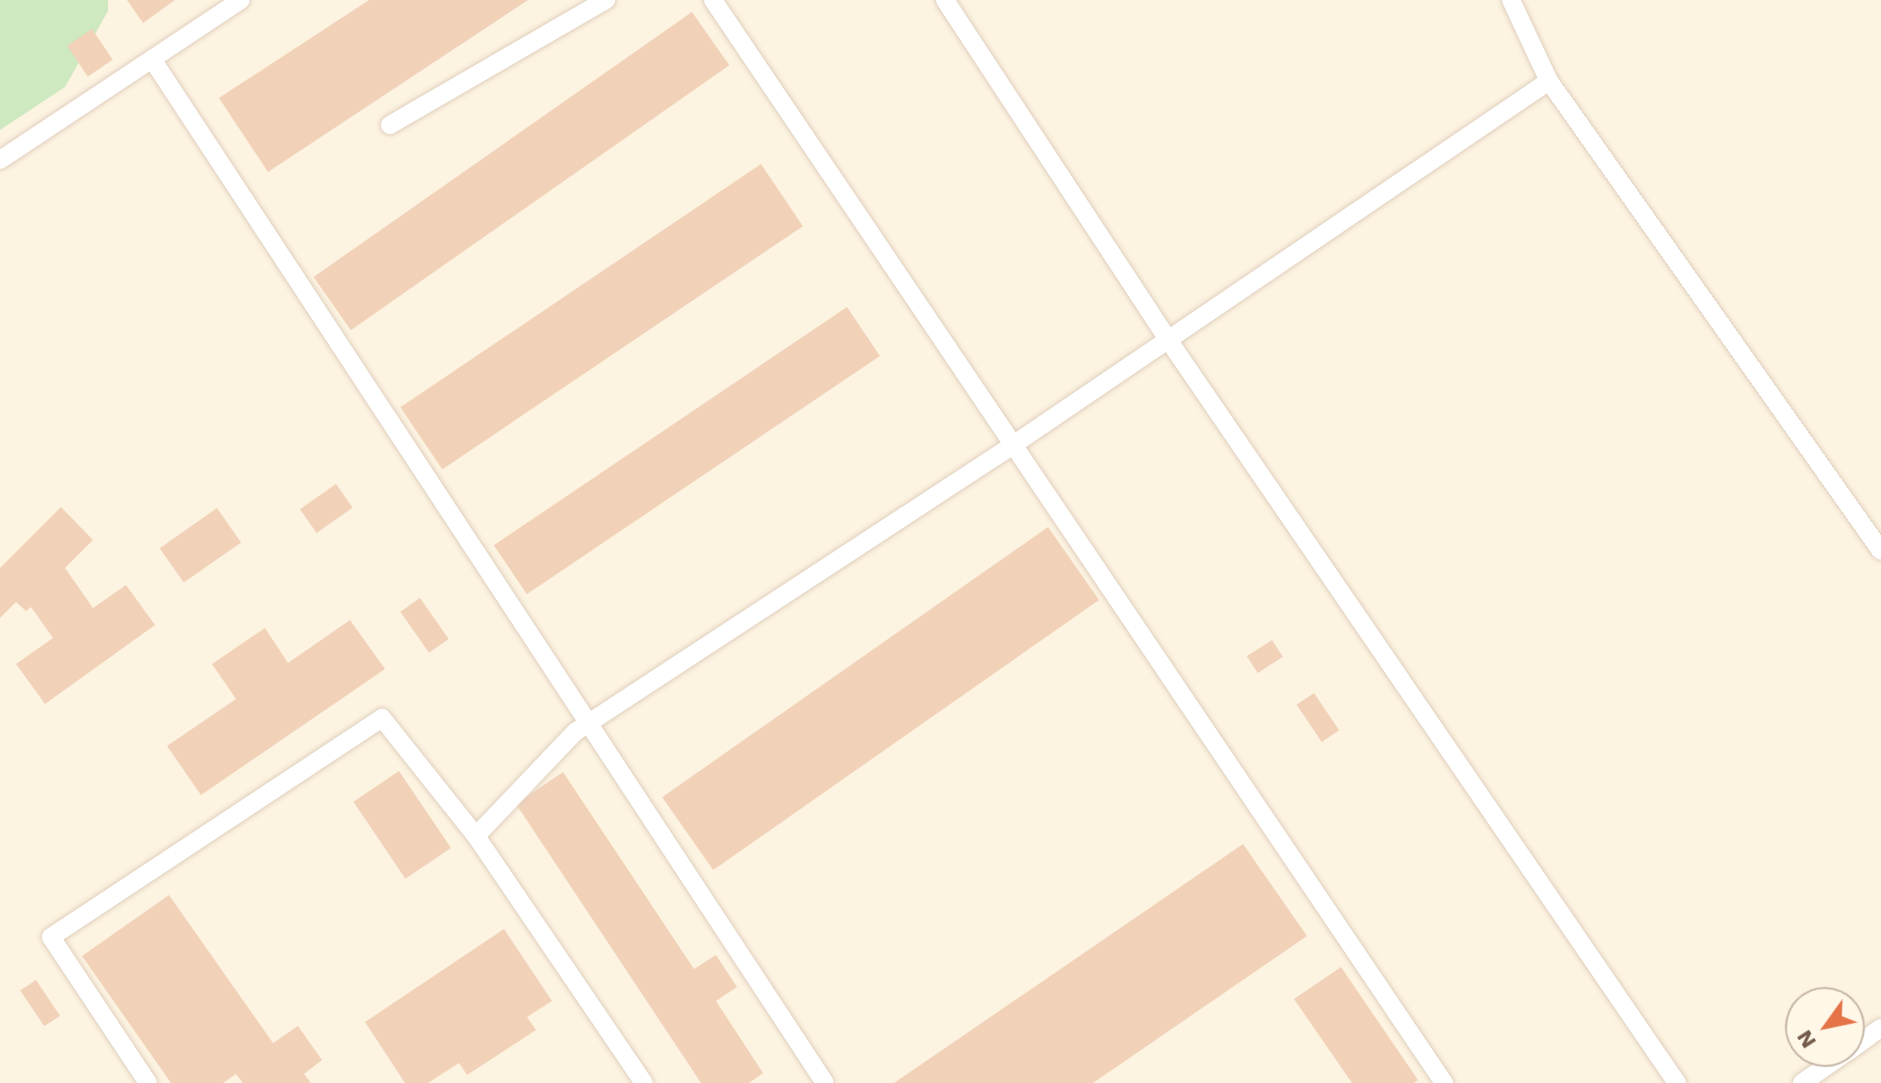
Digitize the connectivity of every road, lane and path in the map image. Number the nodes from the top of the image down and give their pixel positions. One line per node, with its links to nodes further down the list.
1 (241, 0): 6 (lane)
2 (606, 0): 8 (lane)
3 (713, 0): 11 (lane)
4 (945, 0): 10 (lane)
5 (1511, 0): 7 (lane)
6 (152, 59): 9 (lane); 13 (lane)
7 (1549, 81): 10 (lane); 12 (lane)
8 (390, 125)
9 (0, 160)
10 (1167, 338): 11 (lane); 20 (lane)
11 (1013, 445): 13 (lane); 19 (lane)
12 (1881, 551)
13 (590, 722): 14 (lane); 18 (lane)
14 (476, 836): 16 (lane); 17 (lane)
15 (1826, 1067): 21 (lane)
16 (148, 1083)
17 (644, 1083)
18 (825, 1083)
19 (1444, 1083)
20 (1677, 1083)
21 (1802, 1083)

